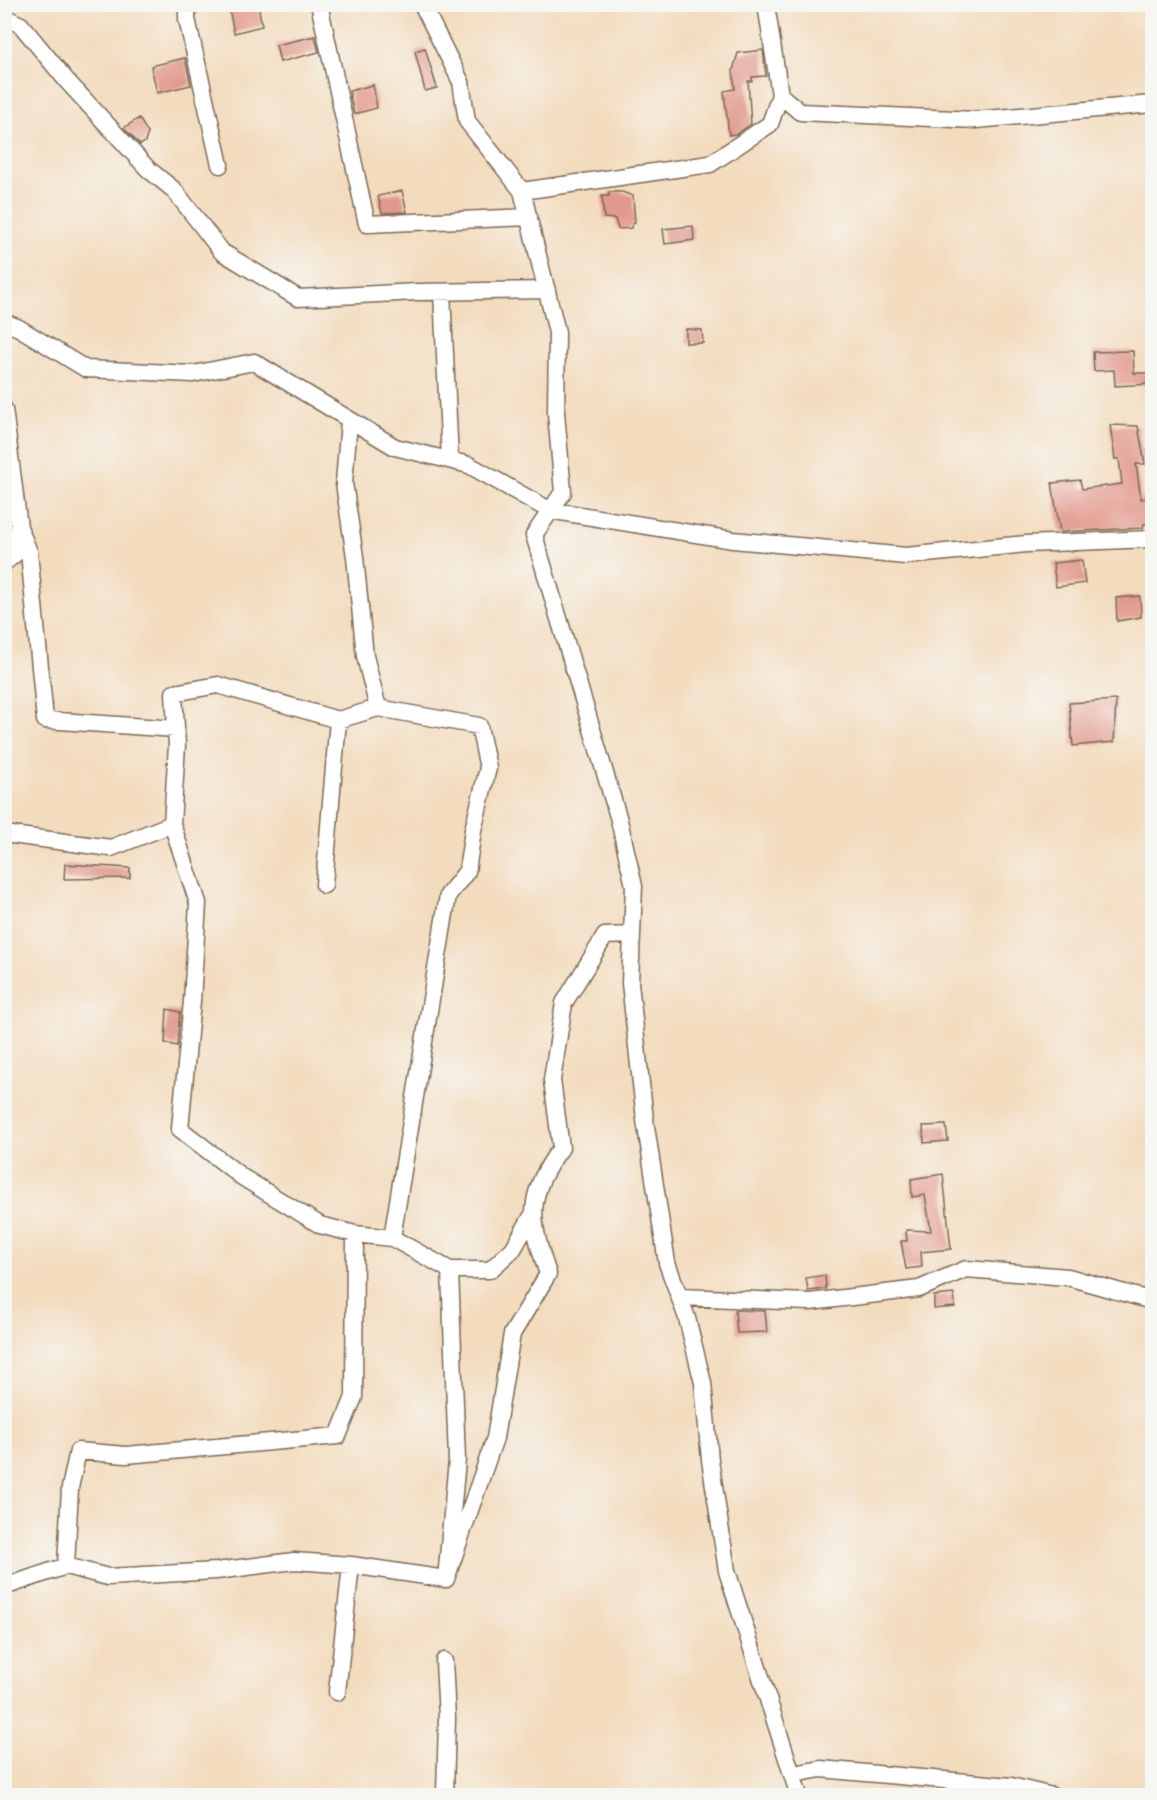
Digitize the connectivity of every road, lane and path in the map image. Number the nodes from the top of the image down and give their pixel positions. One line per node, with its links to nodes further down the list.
1 (187, 4): 8 (street)
2 (319, 4): 10 (street)
3 (422, 4): 9 (street)
4 (766, 4): 6 (street)
5 (4, 17): 12 (street)
6 (780, 95): 7 (street); 9 (street)
7 (1152, 104)
8 (220, 165)
9 (522, 191): 10 (street)
10 (529, 217): 11 (street)
11 (547, 290): 12 (street); 18 (street)
12 (442, 292): 17 (street)
13 (12, 325): 14 (street); 16 (street)
14 (4, 336)
15 (4, 409): 19 (street)
16 (349, 421): 17 (street); 22 (street)
17 (450, 460): 18 (street)
18 (549, 510): 20 (street); 28 (street)
19 (19, 527): 21 (street); 24 (street)
20 (1152, 539)
21 (4, 563)
22 (378, 708): 23 (street); 31 (street)
23 (338, 720): 24 (street); 27 (street)
24 (176, 729): 25 (street)
25 (172, 824): 26 (street); 30 (street)
26 (4, 834)
27 (324, 885)
28 (632, 935): 29 (street); 33 (street)
29 (532, 1216): 32 (street); 37 (street)
30 (355, 1234): 31 (street); 36 (street)
31 (392, 1238): 32 (street)
32 (450, 1270): 37 (street)
33 (680, 1297): 34 (street); 41 (street)
34 (1152, 1301)
35 (351, 1565): 36 (street); 37 (street); 40 (street)
36 (66, 1566): 38 (street)
37 (446, 1579)
38 (4, 1587)
39 (444, 1661): 42 (street)
40 (338, 1692)
41 (794, 1774): 43 (street); 44 (street)
42 (445, 1796)
43 (800, 1796)
44 (1053, 1796)

